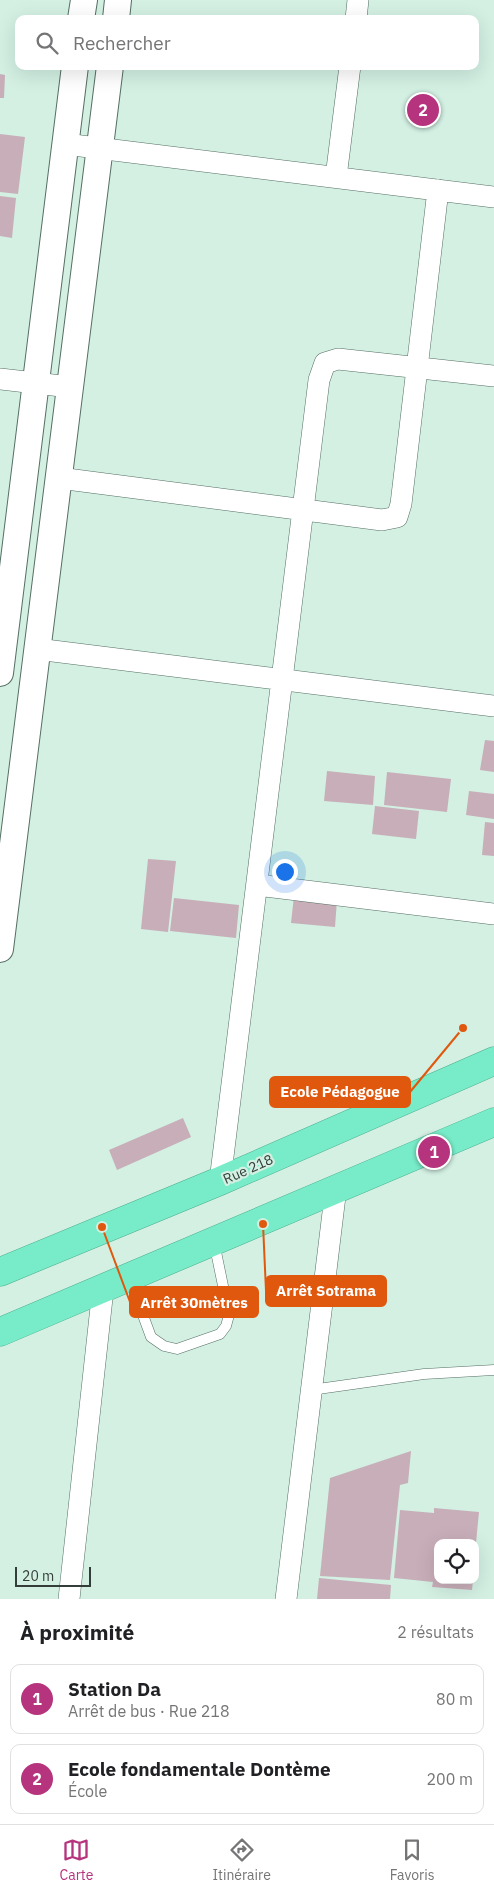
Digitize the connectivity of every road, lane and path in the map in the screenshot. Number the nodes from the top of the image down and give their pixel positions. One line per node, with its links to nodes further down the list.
1 (84, 0): 4 (street)
2 (118, 0): 5 (street)
3 (358, 0): 6 (street)
4 (82, 15)
5 (116, 15)
6 (356, 15)
7 (75, 70): 10 (street)
8 (110, 70): 11 (street)
9 (349, 70): 12 (street)
10 (66, 144): 11 (street); 18 (street)
11 (100, 148): 12 (street); 19 (street)
12 (336, 177): 13 (street)
13 (438, 190): 14 (street); 15 (street)
14 (494, 197)
15 (416, 366): 16 (street); 21 (street); 21 (street)
16 (494, 376)
17 (0, 378): 18 (street)
18 (36, 383): 19 (street); 23 (street)
19 (70, 387): 20 (street)
20 (59, 478): 21 (street); 22 (street)
21 (304, 509): 24 (street)
22 (37, 649): 24 (street); 28 (street)
23 (0, 673)
24 (282, 680): 25 (street); 26 (street)
25 (494, 706)
26 (257, 885): 27 (street); 31 (street)
27 (494, 914)
28 (0, 949)
29 (494, 1062): 31 (highway, Rue 218)
30 (494, 1122): 32 (highway)
31 (220, 1181): 34 (highway, Rue 218)
32 (336, 1188): 33 (highway); 39 (street)
33 (214, 1241): 35 (highway); 35 (lane)
34 (0, 1272)
35 (129, 1277): 36 (highway)
36 (103, 1289): 37 (highway); 40 (street)
37 (0, 1332)
38 (494, 1370): 39 (lane)
39 (311, 1390): 41 (street)
40 (69, 1599)
41 (286, 1599)

